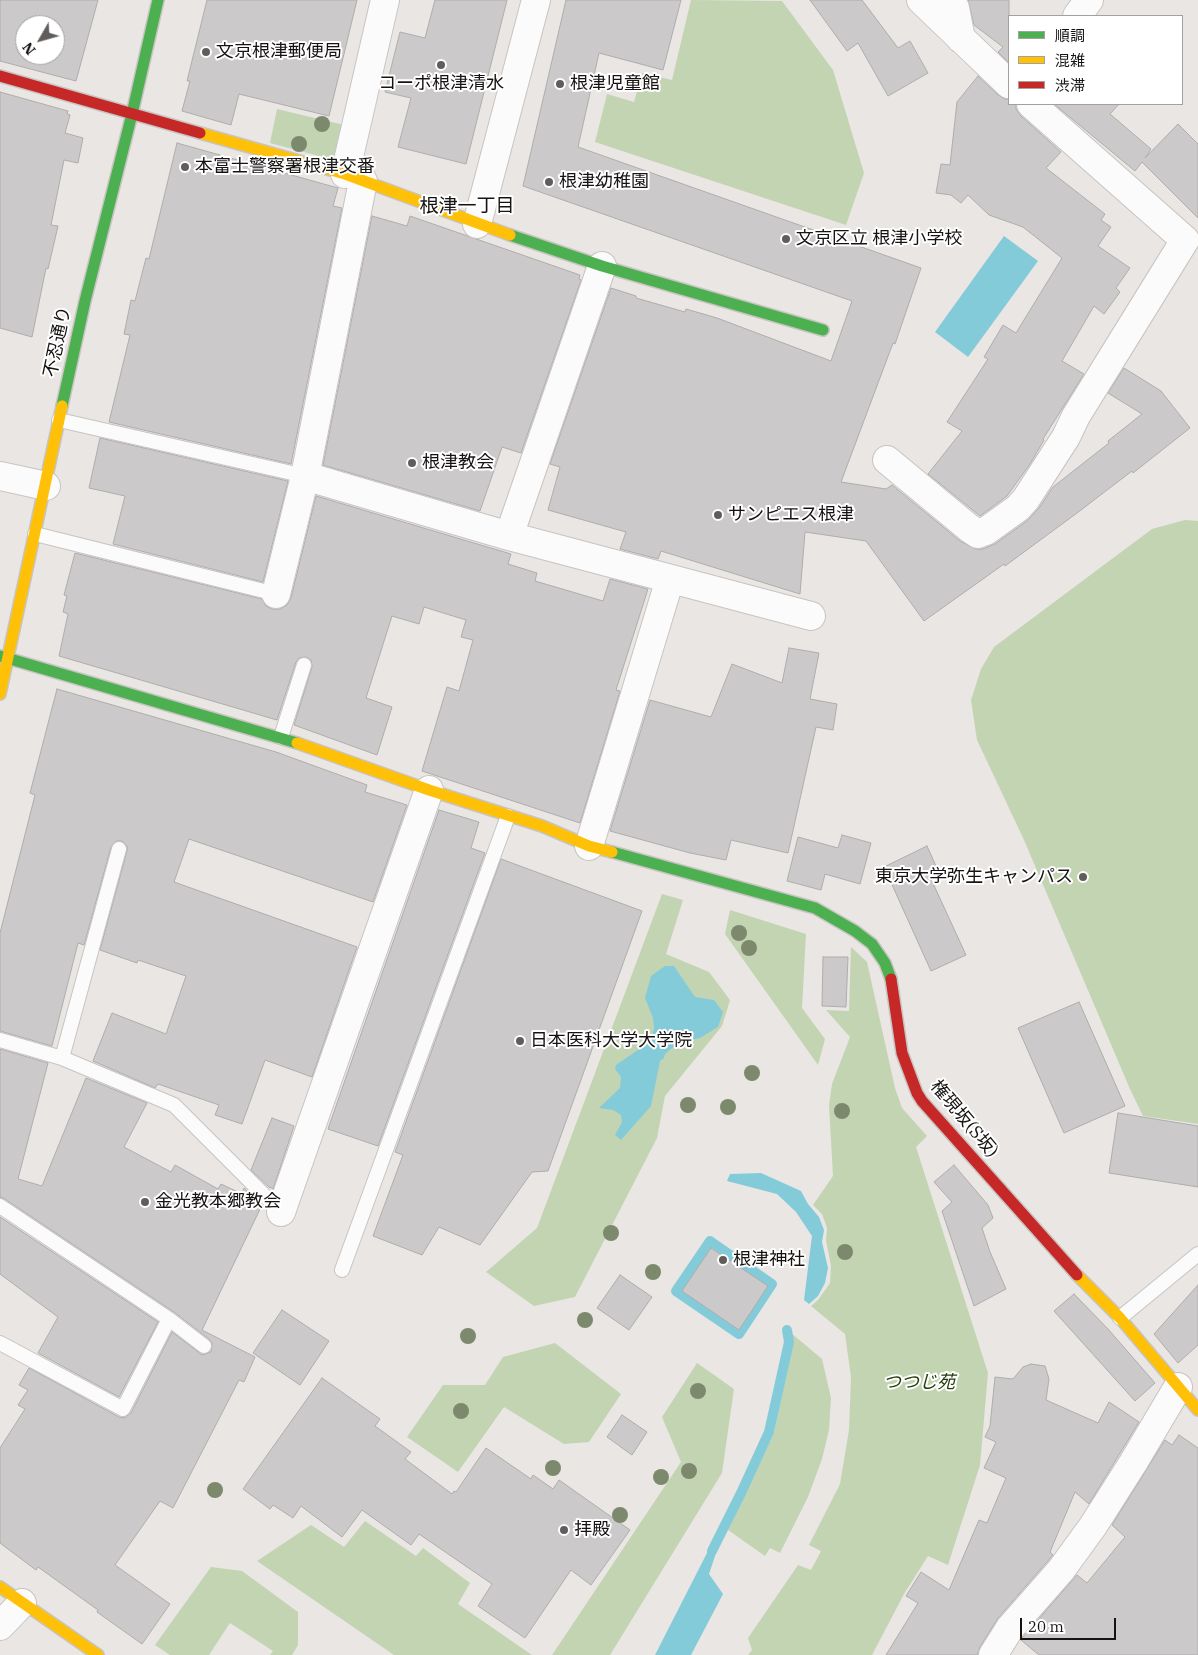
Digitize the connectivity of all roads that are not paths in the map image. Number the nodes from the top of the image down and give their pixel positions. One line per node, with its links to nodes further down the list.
1 (158, 0): 12 (street, 不忍通り)
2 (385, 0): 13 (street)
3 (536, 0): 14 (street)
4 (921, 0): 8 (street)
5 (950, 0): 8 (street)
6 (1089, 0): 7 (street)
7 (1078, 15)
8 (961, 39): 10 (street)
9 (0, 76): 12 (street)
10 (1008, 83)
11 (1032, 105): 18 (street)
12 (132, 114): 13 (street); 17 (street, 不忍通り)
13 (354, 178): 14 (street); 20 (street)
14 (477, 224): 15 (street)
15 (602, 266): 16 (street); 23 (street)
16 (822, 330)
17 (59, 420): 20 (lane); 21 (street, 不忍通り)
18 (887, 460)
19 (0, 476): 21 (street)
20 (305, 476): 23 (street); 25 (street)
21 (46, 486): 22 (street, 不忍通り)
22 (35, 534): 25 (lane); 27 (street, 不忍通り)
23 (509, 536): 24 (street)
24 (670, 579): 26 (street); 33 (street)
25 (276, 594)
26 (811, 616)
27 (4, 657): 29 (street, 不忍通り); 30 (street, 権現坂(S坂))
28 (304, 665): 30 (lane)
29 (0, 694)
30 (281, 737): 31 (street, 権現坂(S坂))
31 (429, 790): 32 (street, 権現坂(S坂)); 38 (street)
32 (508, 816): 33 (street, 権現坂(S坂)); 40 (lane)
33 (589, 846): 41 (street, 権現坂(S坂))
34 (119, 850): 36 (lane)
35 (0, 1040): 36 (lane)
36 (62, 1058): 38 (lane)
37 (0, 1206): 42 (lane)
38 (281, 1212)
39 (1198, 1254): 41 (lane)
40 (342, 1270)
41 (1120, 1318): 45 (street, 権現坂(S坂))
42 (169, 1319): 43 (lane); 44 (lane)
43 (0, 1343)
44 (204, 1346)
45 (1178, 1387): 46 (street, 権現坂(S坂)); 51 (street)
46 (1198, 1410)
47 (0, 1587): 48 (street)
48 (22, 1603): 49 (street); 50 (street)
49 (0, 1626)
50 (98, 1655)
51 (993, 1655)

